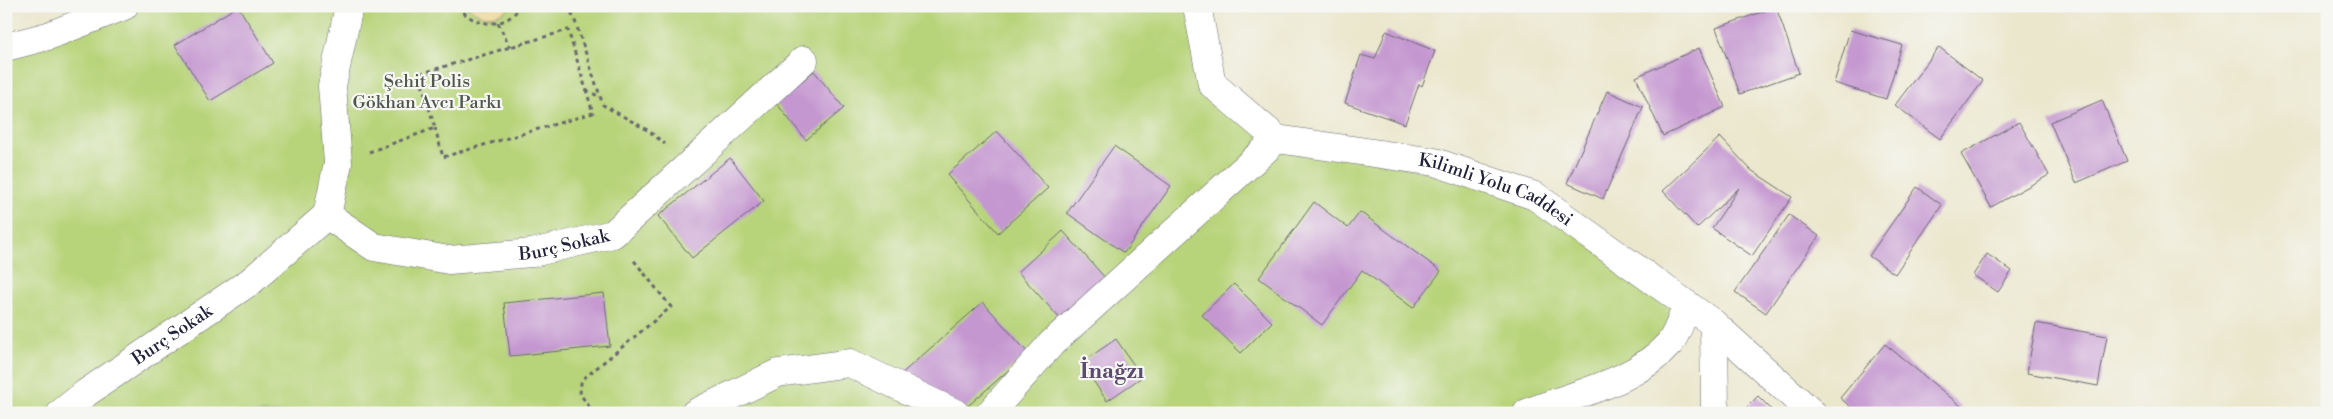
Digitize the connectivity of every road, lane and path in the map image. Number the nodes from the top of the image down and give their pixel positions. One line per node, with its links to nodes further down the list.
1 (124, 6): 8 (street)
2 (349, 6): 15 (street)
3 (458, 6): 7 (path)
4 (520, 6): 7 (path)
5 (568, 6): 12 (path)
6 (1197, 6): 14 (street)
7 (498, 23): 9 (path)
8 (6, 47)
9 (510, 47): 11 (path); 13 (path)
10 (804, 60): 16 (street, Burç Sokak)
11 (586, 90): 12 (path); 13 (path)
12 (599, 97): 16 (path)
13 (435, 128): 15 (path)
14 (1277, 139): 19 (street, Kilimli Yolu Caddesi); 25 (street)
15 (338, 163): 17 (street)
16 (690, 164): 18 (street, Burç Sokak)
17 (327, 215): 18 (street, Burç Sokak); 21 (street, Burç Sokak)
18 (613, 234): 22 (path)
19 (1687, 306): 20 (street, Kilimli Yolu Caddesi); 26 (street)
20 (1714, 324): 27 (street); 28 (street, Kilimli Yolu Caddesi)
21 (60, 413)
22 (594, 413)
23 (695, 413): 24 (street)
24 (955, 413)
25 (990, 413)
26 (1527, 413)
27 (1715, 413)
28 (1812, 413)

